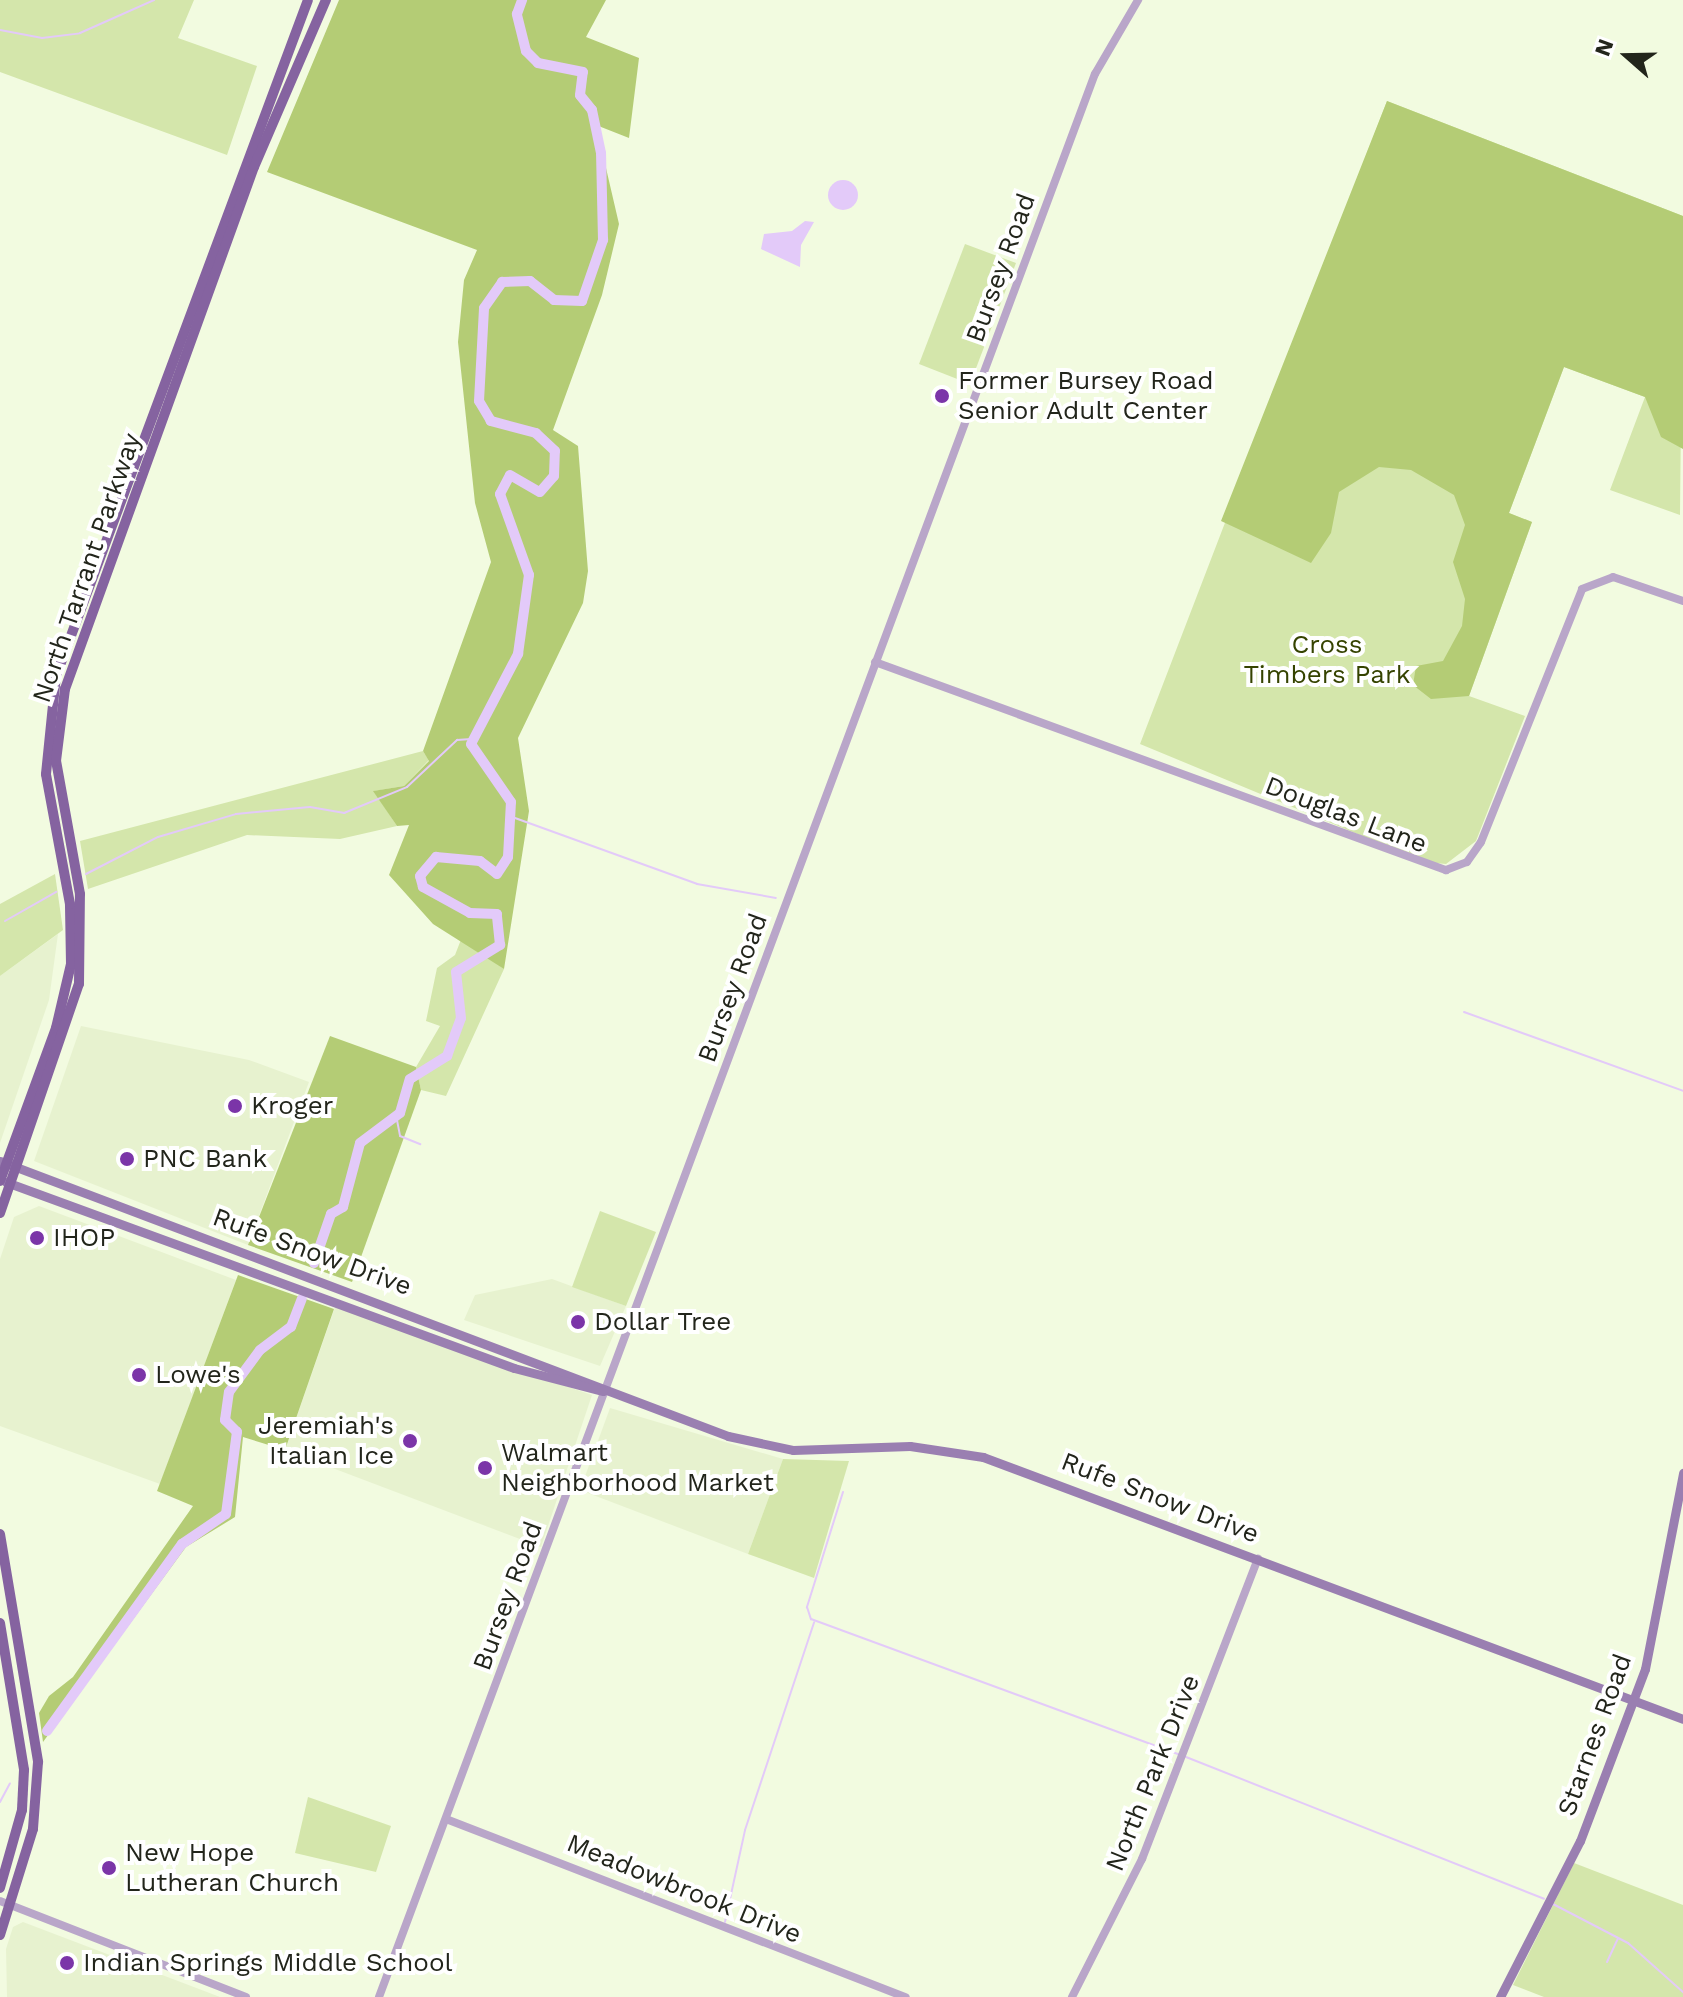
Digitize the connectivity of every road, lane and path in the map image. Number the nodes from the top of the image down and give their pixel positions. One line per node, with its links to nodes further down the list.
1 (308, 0): 6 (main road, North Tarrant Parkway)
2 (326, 0): 6 (main road, North Tarrant Parkway)
3 (1138, 0): 5 (street, Bursey Road)
4 (1683, 601): 5 (street, Douglas Lane)
5 (875, 662): 16 (street, Bursey Road)
6 (44, 1079): 7 (main road, North Tarrant Parkway)
7 (8, 1164): 8 (main road, North Tarrant Parkway); 9 (main road, Rufe Snow Drive)
8 (3, 1181): 10 (main road, North Tarrant Parkway); 11 (main road, Rufe Snow Drive)
9 (139, 1212): 11 (main road); 12 (main road, Rufe Snow Drive)
10 (0, 1213)
11 (133, 1228): 13 (main road, Rufe Snow Drive)
12 (233, 1246): 13 (main road); 14 (main road, Rufe Snow Drive)
13 (227, 1264): 15 (main road, Rufe Snow Drive)
14 (470, 1334): 15 (main road); 16 (main road, Rufe Snow Drive)
15 (463, 1350): 16 (main road, Rufe Snow Drive)
16 (606, 1391): 19 (main road, Rufe Snow Drive); 23 (street, Bursey Road)
17 (1683, 1473): 21 (main road, Starnes Road)
18 (0, 1534): 25 (main road)
19 (1258, 1559): 21 (main road, Rufe Snow Drive); 30 (street, North Park Drive)
20 (0, 1623): 24 (main road)
21 (1633, 1700): 22 (main road, Rufe Snow Drive); 31 (main road, Starnes Road)
22 (1683, 1719)
23 (446, 1819): 28 (street, Bursey Road); 29 (street, Meadowbrook Drive)
24 (0, 1888)
25 (5, 1903): 26 (main road); 27 (street)
26 (0, 1935)
27 (246, 1997)
28 (379, 1997)
29 (906, 1997)
30 (1072, 1997)
31 (1500, 1997)

